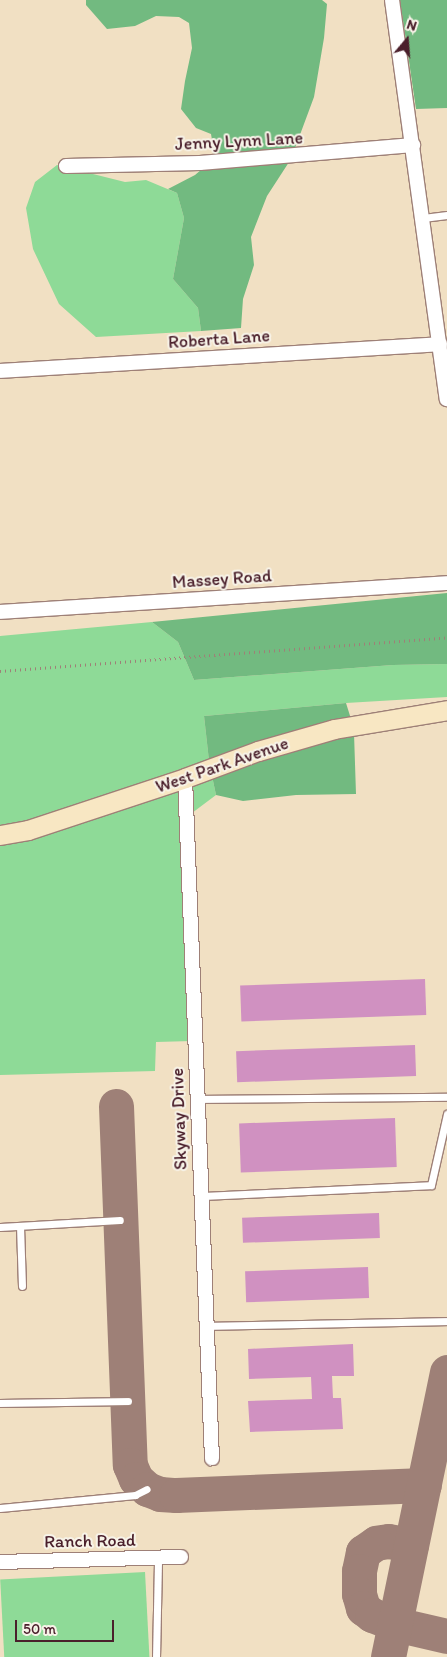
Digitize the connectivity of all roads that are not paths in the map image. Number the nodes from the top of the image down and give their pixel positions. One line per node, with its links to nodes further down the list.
1 (392, 0): 2 (street)
2 (413, 145): 3 (street, Jenny Lynn Lane); 5 (street)
3 (66, 166)
4 (447, 215): 5 (lane)
5 (422, 218): 6 (street)
6 (440, 344): 7 (street, Roberta Lane); 8 (street)
7 (0, 371)
8 (447, 399)
9 (447, 583): 10 (street, Massey Road)
10 (0, 612)
11 (447, 710): 12 (street, West Park Avenue)
12 (185, 778): 13 (street, West Park Avenue); 15 (street, Skyway Drive)
13 (0, 835)
14 (447, 1097): 15 (lane)
15 (197, 1099): 18 (street, Skyway Drive)
16 (447, 1114): 17 (lane)
17 (446, 1124): 18 (lane)
18 (201, 1196): 24 (street, Skyway Drive)
19 (120, 1220): 20 (lane)
20 (20, 1226): 21 (lane); 22 (lane)
21 (0, 1227)
22 (22, 1286)
23 (447, 1322): 24 (lane)
24 (206, 1326): 27 (street, Skyway Drive)
25 (128, 1401): 26 (lane)
26 (0, 1403)
27 (212, 1458)
28 (146, 1489): 29 (lane)
29 (0, 1508)
30 (181, 1557): 31 (street, Ranch Road)
31 (158, 1558): 32 (street, Ranch Road); 33 (lane)
32 (0, 1562)
33 (156, 1657)

